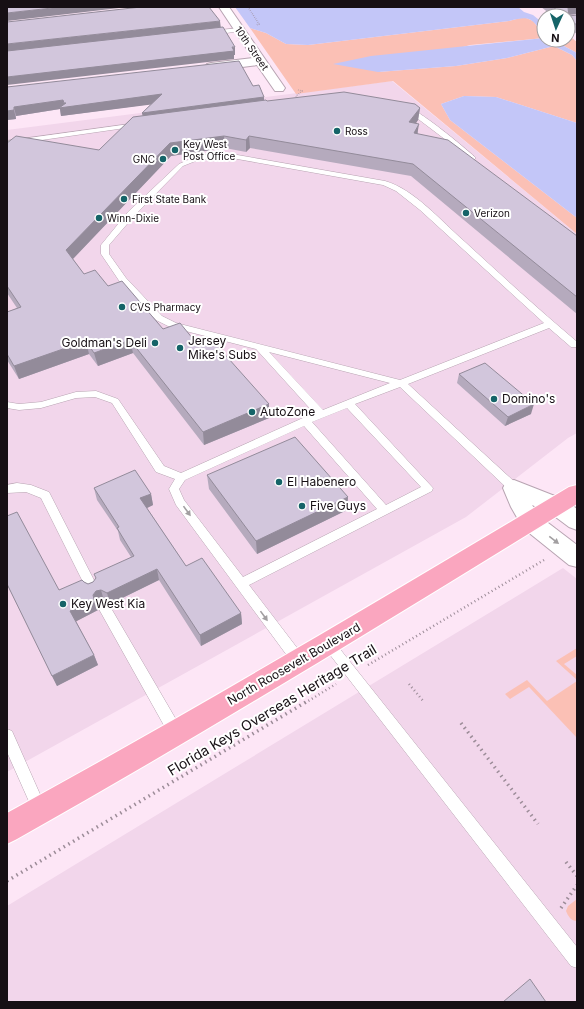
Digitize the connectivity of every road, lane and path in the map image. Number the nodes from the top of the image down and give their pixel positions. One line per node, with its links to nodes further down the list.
1 (224, 7): 2 (street, 10th Street)
2 (239, 30): 3 (lane); 4 (street, 10th Street)
3 (208, 33)
4 (262, 61): 5 (street); 6 (street, 10th Street)
5 (200, 68)
6 (279, 88)
7 (398, 104): 10 (lane)
8 (141, 125): 9 (lane)
9 (7, 143)
10 (479, 163)
11 (550, 324): 12 (lane); 13 (lane); 14 (lane)
12 (577, 344)
13 (258, 346): 14 (lane); 17 (lane)
14 (401, 383): 15 (lane); 20 (lane)
15 (348, 403): 17 (lane); 24 (lane)
16 (7, 405): 19 (lane)
17 (321, 414): 18 (lane)
18 (305, 421): 19 (lane); 24 (lane)
19 (181, 477): 29 (lane, one-way to 29)
20 (514, 488): 23 (street); 25 (street)
21 (7, 489): 30 (lane)
22 (577, 493): 23 (main road, North Roosevelt Boulevard)
23 (557, 506): 25 (main road, North Roosevelt Boulevard); 26 (street)
24 (384, 510): 29 (lane)
25 (531, 522): 28 (street, one-way to 28); 32 (main road, North Roosevelt Boulevard)
26 (577, 522)
27 (548, 558): 34 (path, Florida Keys Overseas Heritage Trail)
28 (577, 558)
29 (240, 584): 33 (lane, one-way to 33)
30 (92, 588)
31 (104, 607): 38 (lane)
32 (328, 643): 33 (main road, North Roosevelt Boulevard); 34 (lane)
33 (299, 662): 38 (main road, North Roosevelt Boulevard)
34 (352, 674): 45 (path, Florida Keys Overseas Heritage Trail); 48 (lane)
35 (409, 684): 36 (path)
36 (424, 702)
37 (461, 724): 41 (path)
38 (176, 732): 40 (main road, North Roosevelt Boulevard)
39 (7, 736): 40 (lane)
40 (40, 810): 42 (main road, North Roosevelt Boulevard)
41 (538, 824)
42 (7, 829)
43 (566, 862): 44 (path)
44 (577, 876)
45 (7, 881)
46 (577, 885): 47 (path)
47 (560, 908)
48 (577, 960)

